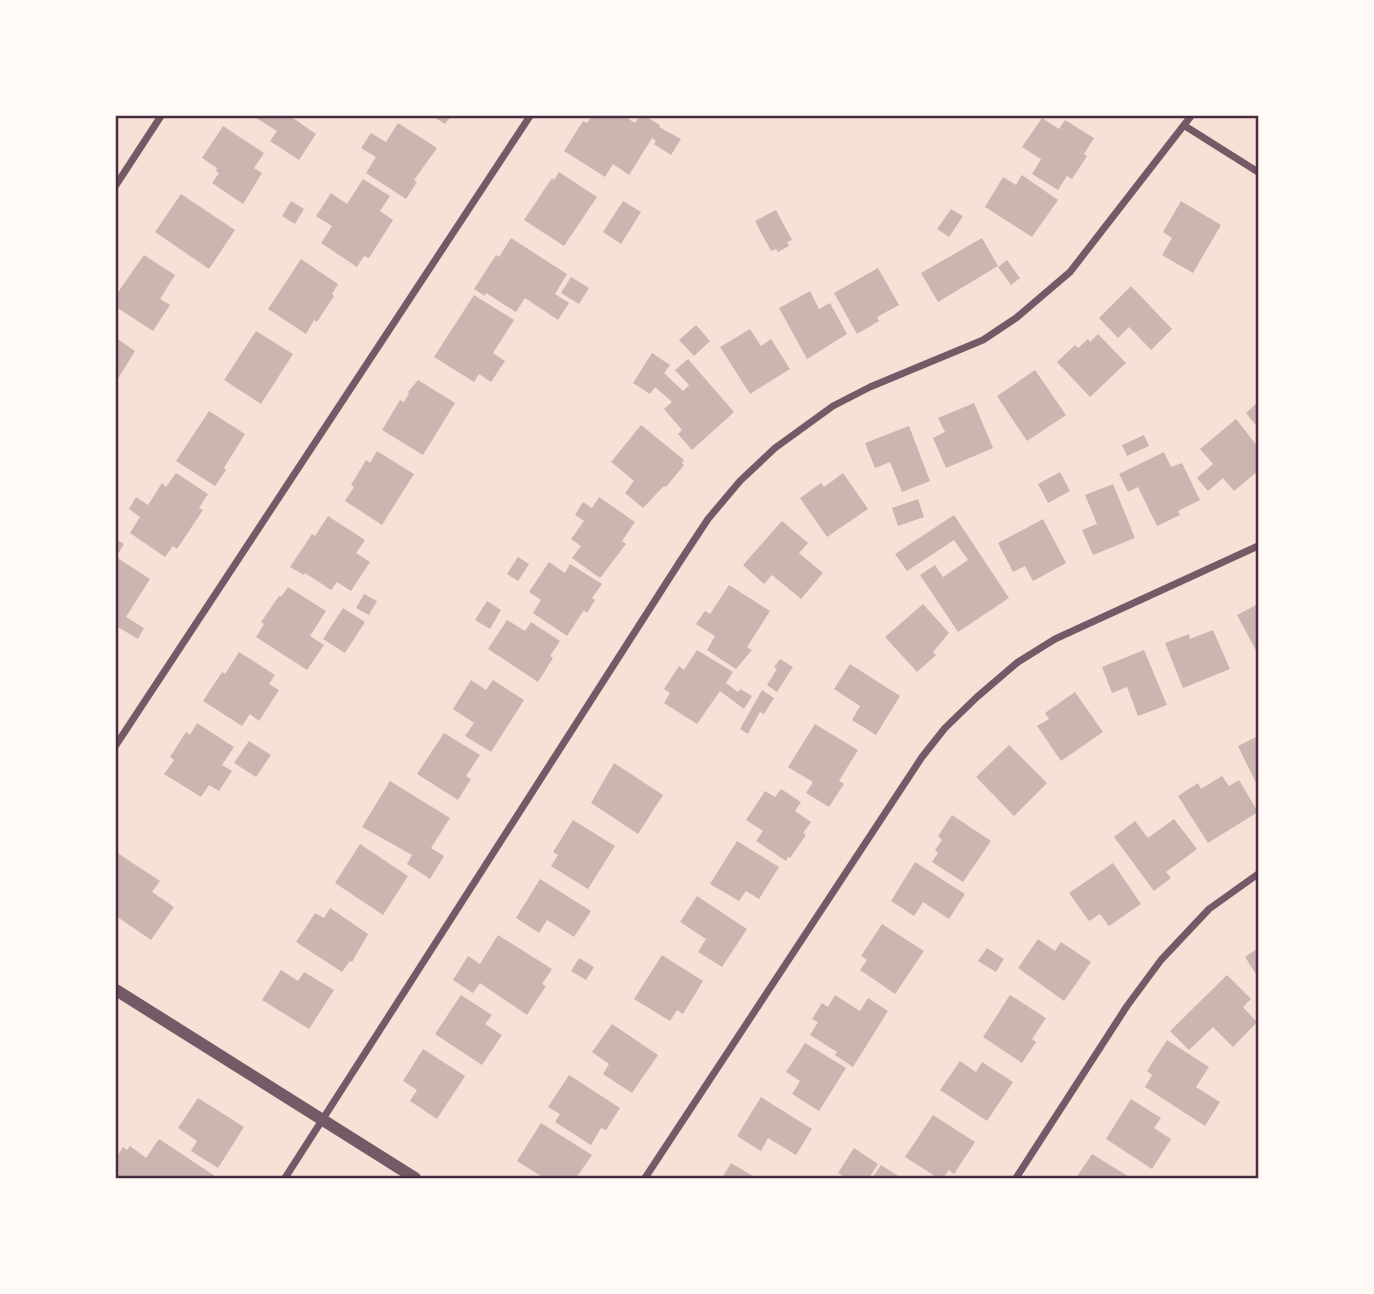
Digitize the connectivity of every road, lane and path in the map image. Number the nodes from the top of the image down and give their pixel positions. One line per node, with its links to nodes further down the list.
1 (161, 116): 6 (street)
2 (530, 116): 8 (street)
3 (1191, 116): 4 (street)
4 (1185, 126): 5 (street); 11 (street)
5 (1258, 172)
6 (116, 186)
7 (1258, 546): 14 (street)
8 (116, 746)
9 (1258, 874): 15 (street)
10 (116, 990): 11 (street)
11 (323, 1121): 12 (street); 13 (street)
12 (285, 1178)
13 (415, 1178)
14 (645, 1178)
15 (1016, 1178)

